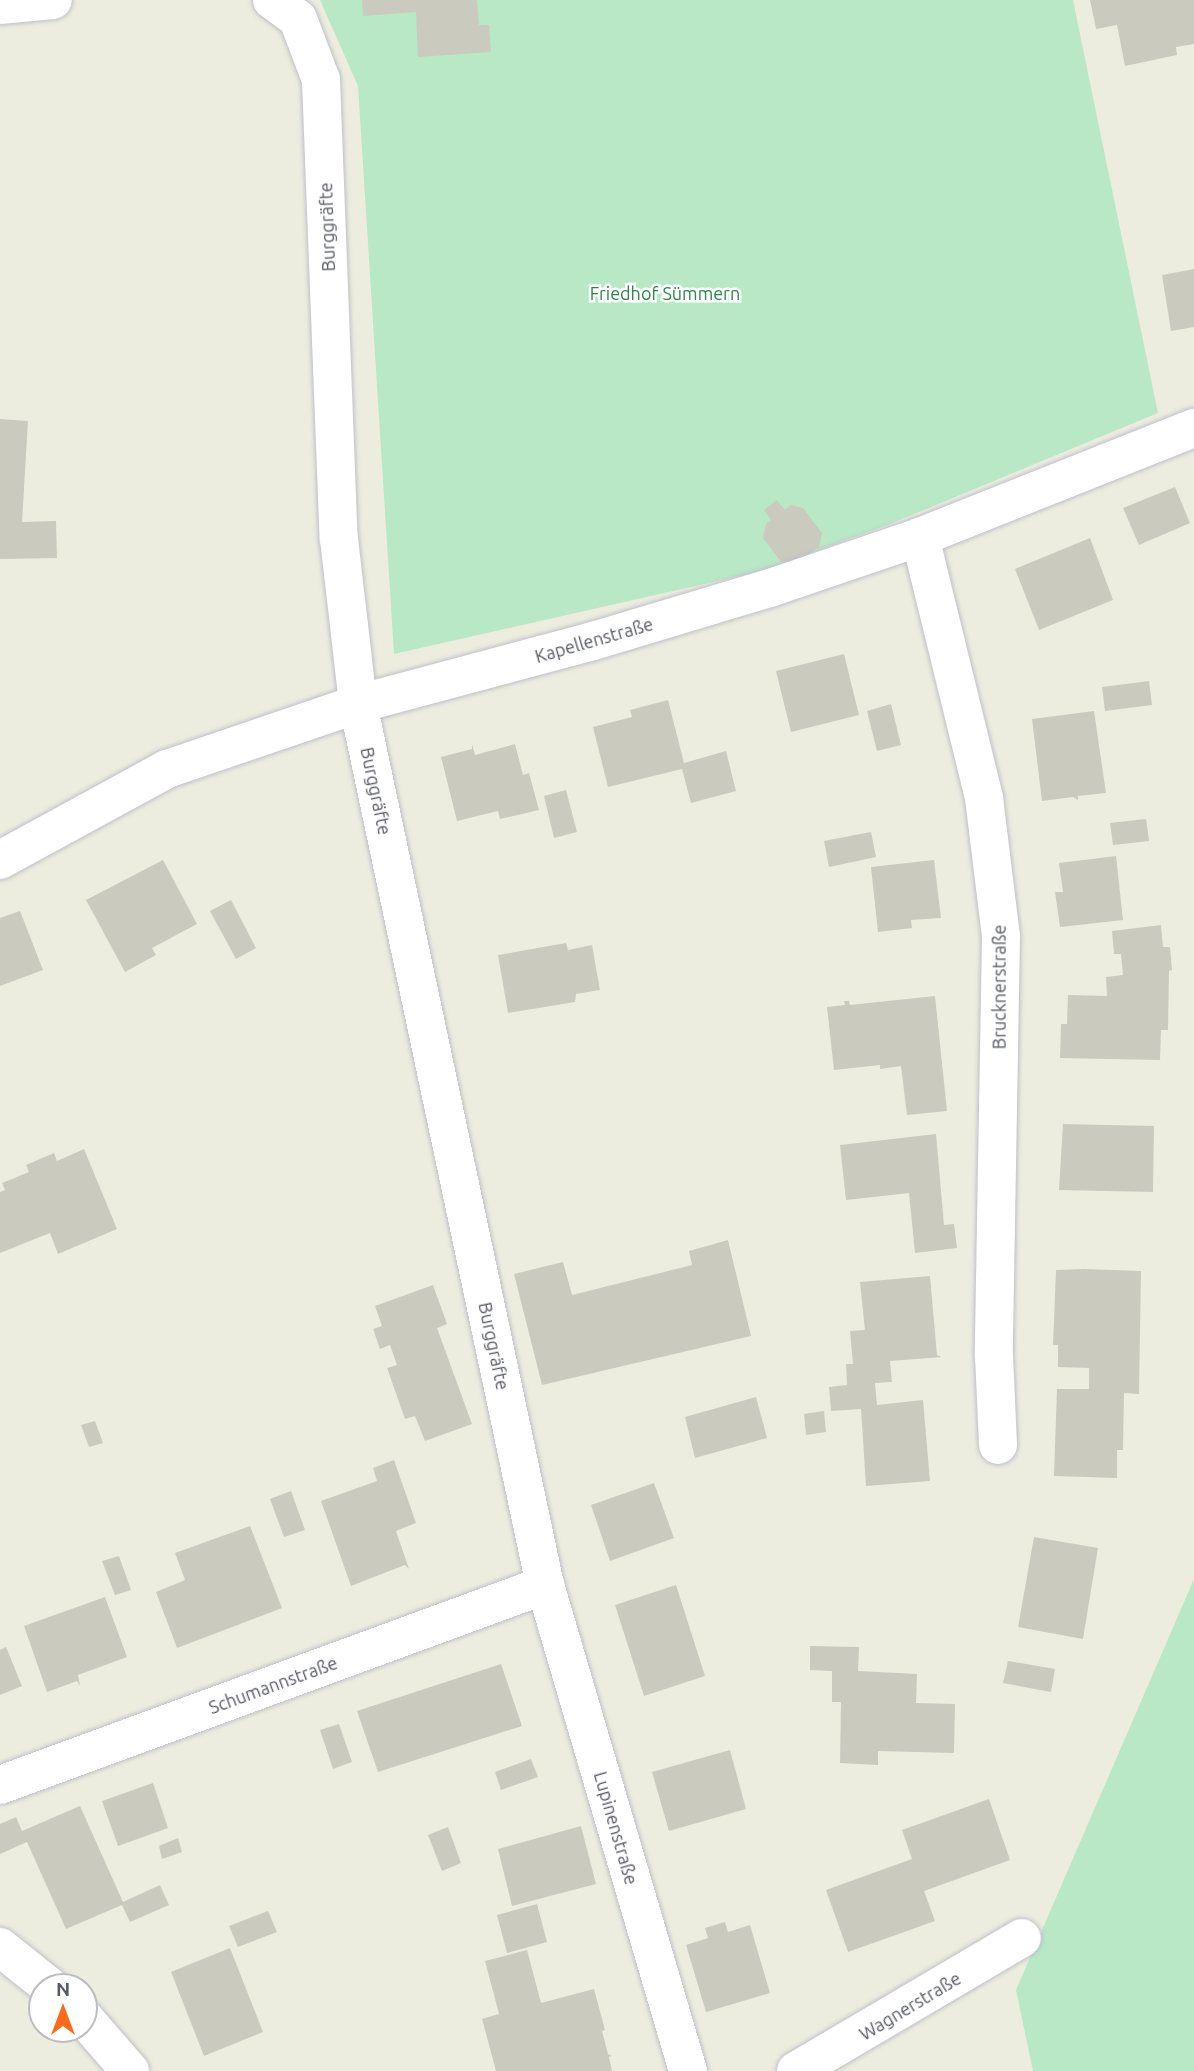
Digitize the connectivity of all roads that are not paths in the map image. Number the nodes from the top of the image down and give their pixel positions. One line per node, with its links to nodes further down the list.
1 (53, 0): 3 (street)
2 (272, 0): 6 (street, Burggräfte)
3 (0, 5)
4 (1194, 428): 5 (street, Kapellenstraße)
5 (920, 537): 6 (street, Kapellenstraße); 8 (street, Brucknerstraße)
6 (358, 704): 7 (street, Kapellenstraße); 9 (street, Burggräfte)
7 (0, 860)
8 (998, 1445)
9 (545, 1584): 10 (street, Schumannstraße); 16 (street, Lupinenstraße)
10 (0, 1785)
11 (1022, 1938): 17 (street, Wagnerstraße)
12 (0, 1947): 13 (street)
13 (32, 1973)
14 (98, 2034): 15 (street)
15 (130, 2071)
16 (688, 2071)
17 (796, 2071)

